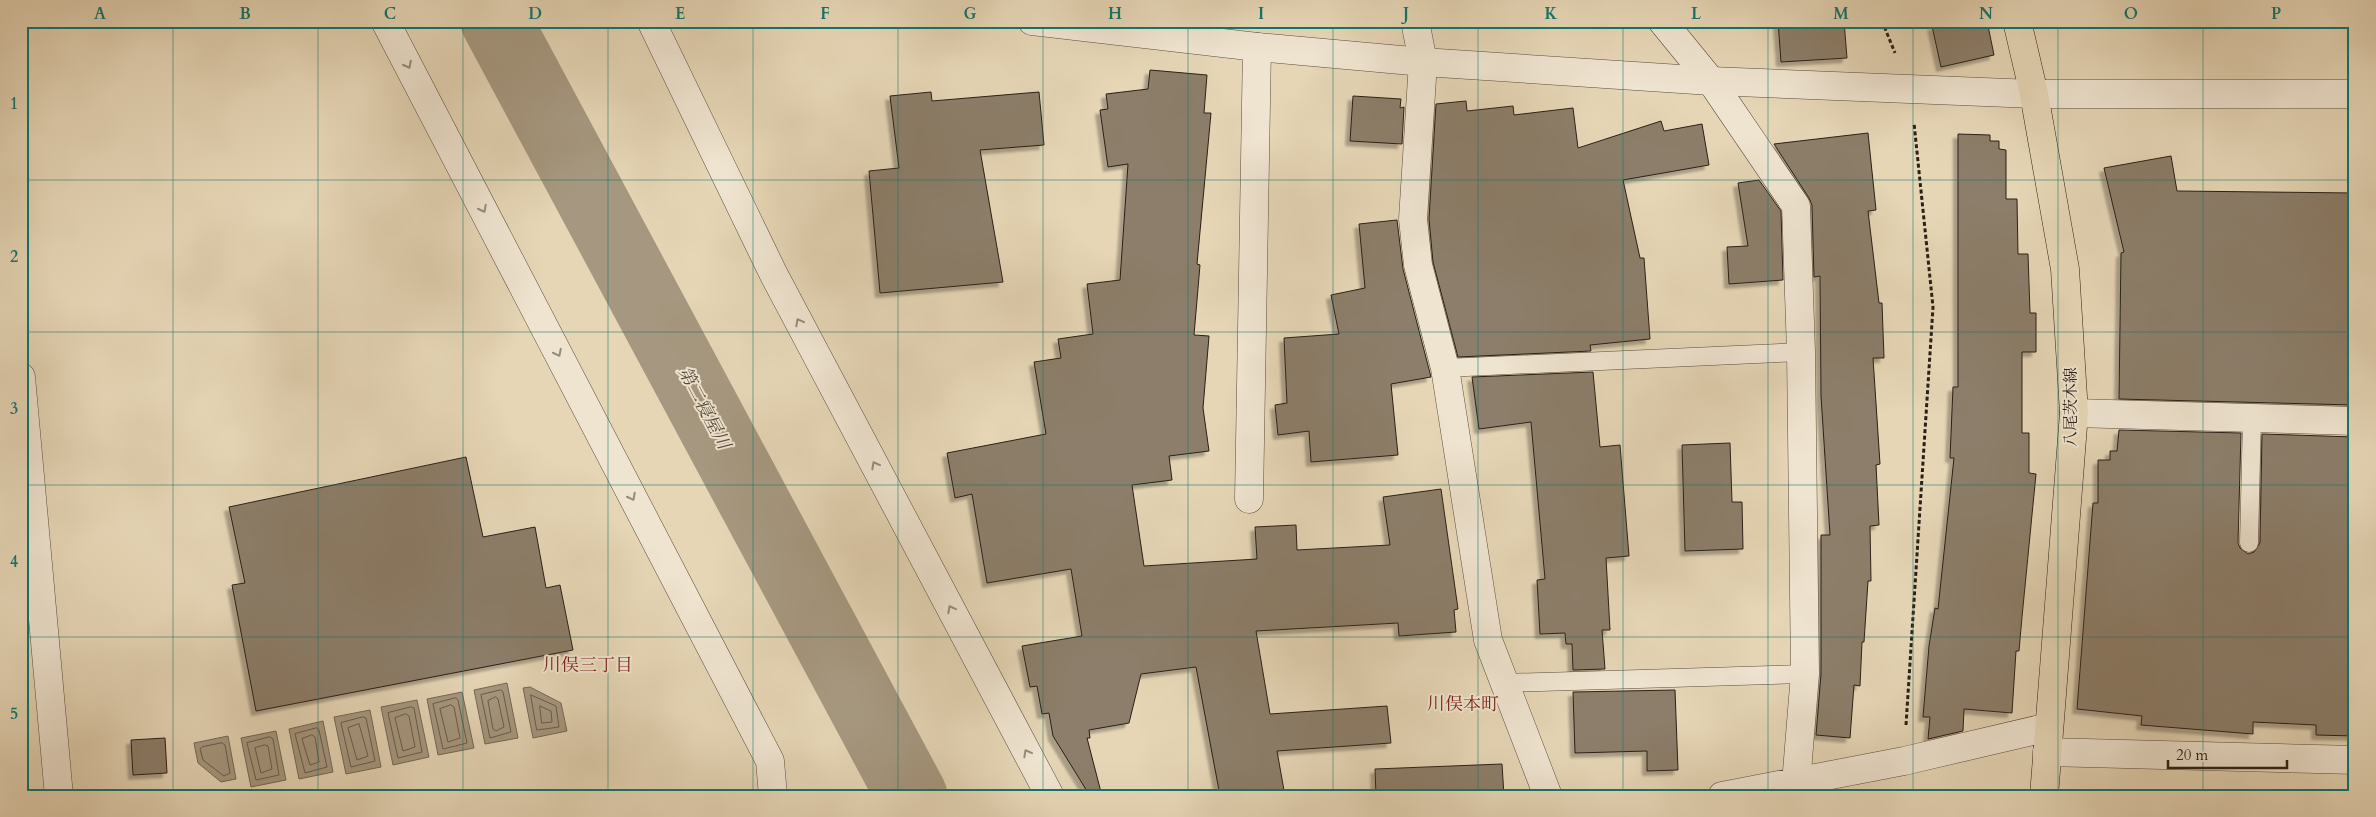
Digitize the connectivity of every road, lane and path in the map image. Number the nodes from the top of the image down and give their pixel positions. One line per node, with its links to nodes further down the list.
1 (385, 21): 29 (street, one-way to 29)
2 (651, 21): 30 (street, one-way to 2)
3 (1032, 21): 8 (street)
4 (1415, 21): 9 (street)
5 (1662, 21): 10 (street)
6 (1882, 21): 11 (path)
7 (2017, 21): 12 (main road, 八尾茨木線)
8 (1256, 47): 9 (street); 20 (street)
9 (1423, 62): 10 (street); 15 (street)
10 (1711, 81): 11 (street); 14 (street)
11 (1911, 90): 12 (street); 26 (path)
12 (2034, 94): 13 (street); 17 (main road, 八尾茨木線)
13 (2355, 94)
14 (1801, 352): 15 (lane); 22 (street)
15 (1445, 368): 23 (street)
16 (21, 377): 28 (street)
17 (2074, 413): 18 (street); 24 (main road, 八尾茨木線)
18 (2252, 418): 19 (street); 21 (lane)
19 (2355, 421)
20 (1249, 498)
21 (2249, 542)
22 (1805, 674): 23 (lane); 27 (street)
23 (1505, 682): 31 (street)
24 (2048, 740): 25 (street); 26 (street); 33 (main road, 八尾茨木線)
25 (2355, 760)
26 (1904, 761): 27 (street)
27 (1796, 789): 32 (street)
28 (59, 796)
29 (773, 796)
30 (1050, 796)
31 (1548, 796)
32 (1722, 796)
33 (2044, 796)

